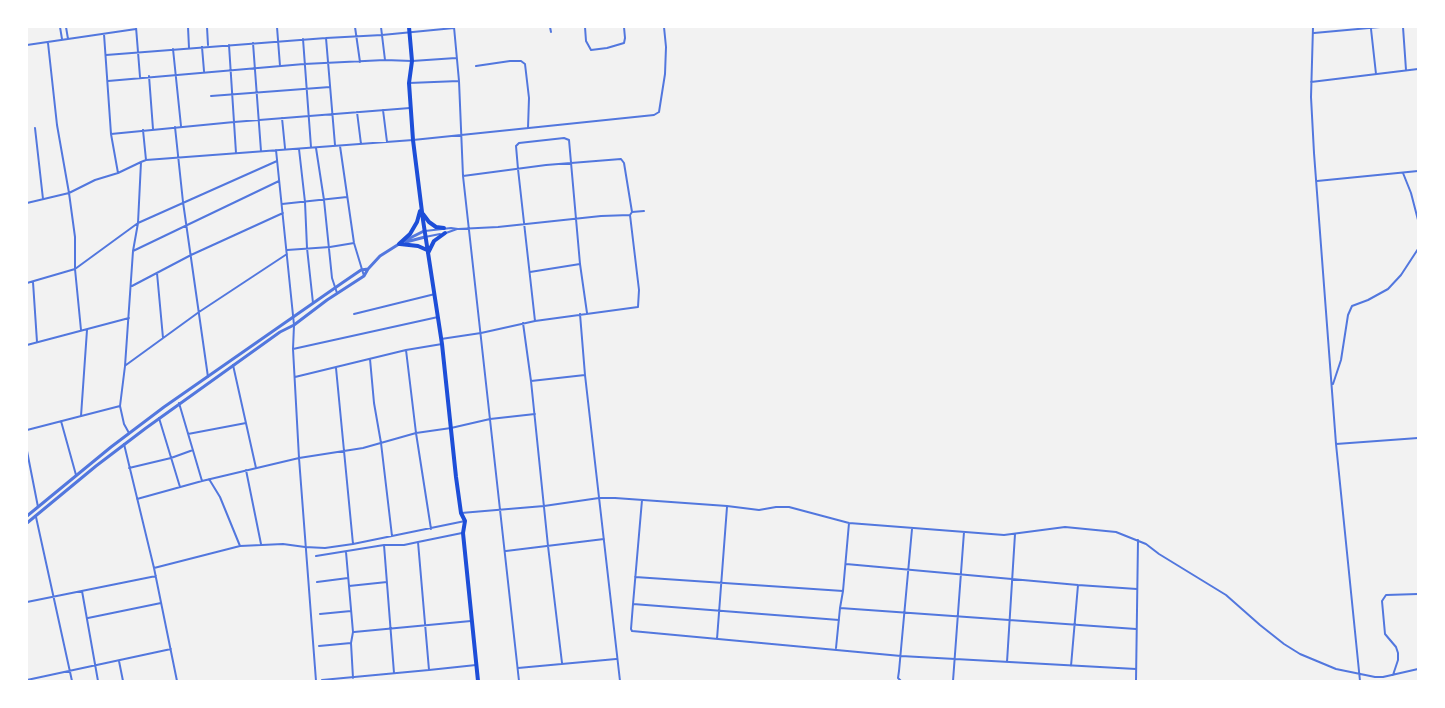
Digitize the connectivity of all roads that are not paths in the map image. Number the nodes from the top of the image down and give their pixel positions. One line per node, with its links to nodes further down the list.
1 (60, 27): 25 (street)
2 (66, 27): 26 (street)
3 (188, 27): 35 (street)
4 (207, 27): 33 (street)
5 (277, 27): 28 (street)
6 (355, 27): 23 (street)
7 (381, 27): 22 (street)
8 (550, 27): 19 (street)
9 (585, 27): 10 (street)
10 (624, 27)
11 (664, 27): 76 (street)
12 (1313, 27): 20 (street)
13 (1371, 27): 14 (street); 20 (street); 53 (street)
14 (1380, 27)
15 (1402, 27): 50 (street)
16 (136, 28): 21 (street); 37 (street)
17 (454, 28): 18 (street); 39 (street)
18 (409, 29): 22 (street); 41 (main road)
19 (551, 32)
20 (1314, 33): 58 (street)
21 (104, 34): 26 (street); 38 (street)
22 (382, 35): 23 (street); 40 (street)
23 (357, 37): 24 (street); 42 (street)
24 (326, 38): 27 (street); 43 (street)
25 (62, 39): 26 (street); 29 (street)
26 (68, 39)
27 (303, 39): 28 (street); 44 (street)
28 (278, 41): 30 (street); 45 (street)
29 (48, 43): 31 (street); 105 (street)
30 (254, 43): 32 (street); 47 (street)
31 (27, 45)
32 (229, 45): 33 (street); 48 (street)
33 (208, 46): 34 (street)
34 (202, 47): 35 (street); 51 (street)
35 (189, 48): 36 (street)
36 (173, 49): 37 (street); 52 (street)
37 (138, 51): 38 (street); 55 (street)
38 (106, 54): 56 (street)
39 (456, 58): 41 (street); 57 (street)
40 (385, 60): 41 (street); 42 (street)
41 (412, 61): 59 (main road)
42 (360, 62): 43 (street)
43 (328, 63): 44 (street); 60 (street)
44 (304, 64): 45 (street); 61 (street)
45 (280, 66): 47 (street)
46 (476, 66): 76 (street)
47 (255, 68): 48 (street); 62 (street)
48 (230, 69): 51 (street); 63 (street)
49 (1418, 69): 50 (street)
50 (1406, 70): 53 (street)
51 (204, 72): 52 (street)
52 (175, 74): 54 (street); 73 (street)
53 (1376, 74): 58 (street)
54 (149, 76): 55 (street); 77 (street)
55 (140, 77): 56 (street)
56 (108, 81): 79 (street)
57 (459, 81): 59 (street); 80 (street)
58 (1311, 82): 104 (street)
59 (409, 83): 65 (main road)
60 (330, 87): 61 (street); 68 (street)
61 (306, 88): 62 (street); 69 (street)
62 (257, 92): 63 (street); 71 (street)
63 (232, 94): 64 (street); 72 (street)
64 (211, 96)
65 (410, 108): 66 (street); 81 (main road)
66 (384, 110): 67 (street); 82 (street)
67 (357, 112): 68 (street); 83 (street)
68 (332, 114): 69 (street); 84 (street)
69 (308, 116): 70 (street); 87 (street)
70 (282, 118): 71 (street); 90 (street)
71 (259, 120): 72 (street); 91 (street)
72 (234, 122): 73 (street); 92 (street)
73 (181, 126): 74 (street)
74 (175, 127): 77 (street); 93 (street)
75 (34, 128): 107 (street)
76 (528, 128): 80 (street)
77 (153, 129): 78 (street)
78 (143, 130): 79 (street); 94 (street)
79 (111, 134): 100 (street)
80 (461, 134): 81 (street); 102 (street)
81 (412, 140): 82 (street); 113 (main road)
82 (387, 142): 83 (street)
83 (361, 144): 85 (street)
84 (335, 146): 85 (street); 88 (street)
85 (340, 146): 106 (street)
86 (299, 148): 87 (street); 90 (street); 110 (street)
87 (311, 148): 88 (street)
88 (316, 148): 108 (street)
89 (276, 150): 90 (street); 91 (street); 95 (street)
90 (285, 150)
91 (261, 151): 92 (street)
92 (237, 153): 93 (street)
93 (177, 158): 94 (street); 109 (street)
94 (146, 160): 96 (street)
95 (277, 161): 103 (street); 109 (street)
96 (141, 162): 100 (street); 120 (street)
97 (571, 163): 98 (street); 98 (street); 117 (street); 118 (street)
98 (518, 169): 102 (street); 121 (street)
99 (1418, 171): 101 (street)
100 (118, 173): 105 (street)
101 (1403, 173): 104 (street); 114 (street)
102 (464, 176): 123 (street)
103 (279, 181): 112 (street); 122 (street)
104 (1317, 181): 178 (street)
105 (69, 193): 107 (street); 138 (street)
106 (347, 197): 108 (street); 127 (street)
107 (42, 199): 111 (street)
108 (324, 200): 110 (street); 129 (street)
109 (183, 202): 120 (street); 122 (street)
110 (305, 202): 112 (street); 130 (street)
111 (27, 203)
112 (282, 204): 116 (street)
113 (422, 208): 124 (main road); 125 (main road); 128 (main road)
114 (1417, 209): 119 (street)
115 (644, 211): 117 (street)
116 (283, 213): 133 (street); 135 (street)
117 (631, 214): 118 (street); 151 (street)
118 (576, 218): 121 (street); 136 (street)
119 (1418, 220)
120 (138, 223): 132 (street); 138 (street)
121 (524, 224): 123 (street); 140 (street)
122 (186, 225): 132 (street); 135 (street)
123 (469, 228): 125 (street); 162 (street)
124 (424, 231): 125 (street); 126 (main road); 128 (street)
125 (445, 231): 126 (street); 134 (main road)
126 (425, 237): 128 (street); 134 (main road)
127 (354, 243): 129 (street); 139 (street)
128 (400, 243): 134 (main road); 137 (street)
129 (330, 247): 130 (street); 146 (street)
130 (307, 248): 133 (street); 149 (street)
131 (1418, 249): 178 (street)
132 (133, 251): 145 (street)
133 (287, 252): 150 (street); 154 (street)
134 (428, 252): 148 (main road)
135 (191, 255): 141 (street); 150 (street)
136 (580, 264): 140 (street); 151 (street)
137 (368, 268): 139 (street); 142 (street)
138 (75, 269): 143 (street); 161 (street)
139 (361, 270): 142 (street); 146 (street)
140 (529, 272): 157 (street)
141 (157, 273): 145 (street); 163 (street)
142 (364, 276): 147 (street)
143 (33, 282): 144 (street); 165 (street)
144 (27, 283)
145 (132, 286): 156 (street)
146 (336, 288): 147 (street); 149 (street)
147 (337, 293): 159 (street)
148 (435, 294): 152 (street); 155 (main road)
149 (313, 303): 154 (street)
150 (199, 312): 163 (street); 175 (street)
151 (587, 313): 153 (street)
152 (354, 314)
153 (580, 314): 157 (street); 174 (street)
154 (294, 317): 159 (street); 175 (street)
155 (438, 317): 164 (main road); 168 (street)
156 (129, 318): 160 (street); 172 (street)
157 (535, 321): 158 (street)
158 (523, 324): 162 (street); 177 (street)
159 (294, 325): 168 (street); 171 (street)
160 (88, 329): 161 (street); 182 (street)
161 (81, 330): 165 (street)
162 (481, 333): 164 (street); 184 (street)
163 (163, 338): 172 (street)
164 (441, 339): 166 (main road)
165 (38, 342): 167 (street)
166 (442, 344): 169 (street); 187 (main road)
167 (27, 345)
168 (293, 349): 176 (street)
169 (406, 350): 170 (street); 189 (street)
170 (370, 359): 173 (street); 194 (street)
171 (233, 365): 179 (street); 186 (street)
172 (125, 366): 180 (street)
173 (336, 368): 176 (street); 198 (street)
174 (585, 375): 177 (street); 209 (street)
175 (208, 376): 190 (street)
176 (295, 377): 200 (street)
177 (531, 381): 181 (street)
178 (1332, 388): 195 (street)
179 (179, 403): 183 (street); 191 (street)
180 (120, 406): 182 (street); 190 (street)
181 (535, 414): 184 (street); 212 (street)
182 (81, 416): 185 (street)
183 (159, 417): 193 (street); 199 (street)
184 (490, 419): 187 (street); 215 (street)
185 (61, 421): 188 (street); 205 (street)
186 (246, 423): 191 (street); 202 (street)
187 (451, 428): 189 (street); 216 (main road)
188 (27, 430)
189 (416, 433): 194 (street); 222 (street)
190 (129, 434): 205 (street)
191 (188, 434): 196 (street)
192 (1418, 438): 195 (street)
193 (124, 444): 201 (street); 218 (street)
194 (381, 444): 198 (street); 227 (street)
195 (1336, 444): 296 (street)
196 (193, 450): 199 (street); 207 (street)
197 (27, 451): 203 (street)
198 (344, 451): 200 (street); 232 (street)
199 (171, 458): 201 (street); 208 (street)
200 (298, 458): 202 (street); 236 (street)
201 (129, 468): 210 (street)
202 (256, 468): 204 (street)
203 (29, 470): 214 (street)
204 (246, 471): 206 (street); 231 (street)
205 (76, 475): 214 (street)
206 (209, 479): 207 (street); 234 (street)
207 (202, 481): 208 (street)
208 (180, 487): 210 (street)
209 (599, 498): 211 (street); 212 (street); 228 (street)
210 (137, 500): 241 (street)
211 (642, 500): 213 (street); 245 (street)
212 (544, 506): 215 (street); 235 (street)
213 (727, 506): 221 (street); 250 (street)
214 (38, 507): 217 (street)
215 (500, 509): 216 (street); 237 (street)
216 (461, 513): 219 (main road)
217 (27, 516)
218 (36, 516): 220 (street); 257 (street)
219 (465, 521): 222 (street); 225 (main road)
220 (27, 523)
221 (849, 523): 223 (street); 240 (street)
222 (430, 529): 227 (street)
223 (912, 529): 224 (street); 242 (street)
224 (964, 532): 226 (street); 243 (street)
225 (463, 533): 230 (street); 270 (main road)
226 (1015, 534): 229 (street); 247 (street)
227 (392, 536): 232 (street)
228 (604, 539): 235 (street); 282 (street)
229 (1138, 540): 253 (street); 296 (street)
230 (418, 542): 233 (street); 272 (street)
231 (261, 544): 234 (street); 236 (street)
232 (353, 544): 236 (street)
233 (384, 545): 238 (street); 249 (street)
234 (240, 546): 241 (street)
235 (548, 546): 237 (street); 286 (street)
236 (305, 547): 305 (street)
237 (504, 551): 290 (street)
238 (346, 552): 239 (street); 246 (street)
239 (316, 556)
240 (846, 564): 242 (street); 255 (street)
241 (154, 568): 244 (street)
242 (909, 571): 243 (street); 264 (street)
243 (961, 575): 247 (street); 266 (street)
244 (156, 576): 254 (street); 259 (street)
245 (635, 577): 250 (street); 260 (street)
246 (348, 578): 248 (street); 252 (street)
247 (1012, 579): 251 (street); 268 (street)
248 (317, 582)
249 (387, 582): 252 (street); 274 (street)
250 (722, 583): 255 (street); 263 (street)
251 (1078, 585): 253 (street); 271 (street)
252 (349, 586): 262 (street)
253 (1137, 589): 273 (street)
254 (82, 591): 257 (street); 267 (street)
255 (843, 591): 261 (street)
256 (1418, 594): 297 (street)
257 (54, 597): 258 (street); 294 (street)
258 (27, 602)
259 (161, 603): 267 (street); 279 (street)
260 (633, 604): 263 (street); 276 (street)
261 (840, 608): 264 (street); 269 (street)
262 (351, 611): 265 (street); 275 (street)
263 (720, 611): 269 (street); 276 (street)
264 (904, 611): 266 (street); 281 (street)
265 (320, 614)
266 (957, 616): 268 (street); 283 (street)
267 (87, 618): 288 (street)
268 (1010, 619): 271 (street); 285 (street)
269 (839, 620): 280 (street)
270 (471, 621): 272 (street); 287 (main road)
271 (1074, 624): 273 (street); 289 (street)
272 (425, 626): 274 (street); 293 (street)
273 (1136, 628): 291 (street)
274 (391, 629): 275 (street); 295 (street)
275 (353, 632): 277 (street)
276 (717, 639): 280 (street)
277 (351, 643): 278 (street); 298 (street)
278 (320, 646)
279 (171, 649): 284 (street); 304 (street)
280 (836, 650): 281 (street)
281 (901, 656): 283 (street); 309 (street)
282 (617, 659): 286 (street); 308 (street)
283 (954, 659): 285 (street); 310 (street)
284 (119, 661): 288 (street); 303 (street)
285 (1007, 662): 289 (street)
286 (562, 663): 290 (street)
287 (476, 665): 293 (street); 306 (main road)
288 (95, 666): 294 (street); 302 (street)
289 (1071, 666): 291 (street)
290 (518, 668): 307 (street)
291 (1136, 669): 311 (street)
292 (1418, 669): 297 (street)
293 (429, 670): 295 (street)
294 (69, 671): 299 (street); 301 (street)
295 (394, 673): 298 (street)
296 (1358, 673): 297 (street); 312 (street)
297 (1393, 675)
298 (353, 678): 300 (street)
299 (29, 680)
300 (322, 680)
301 (72, 681)
302 (98, 681)
303 (123, 681)
304 (177, 681)
305 (316, 681)
306 (478, 681)
307 (519, 681)
308 (620, 681)
309 (901, 681)
310 (953, 681)
311 (1136, 681)
312 (1360, 681)

